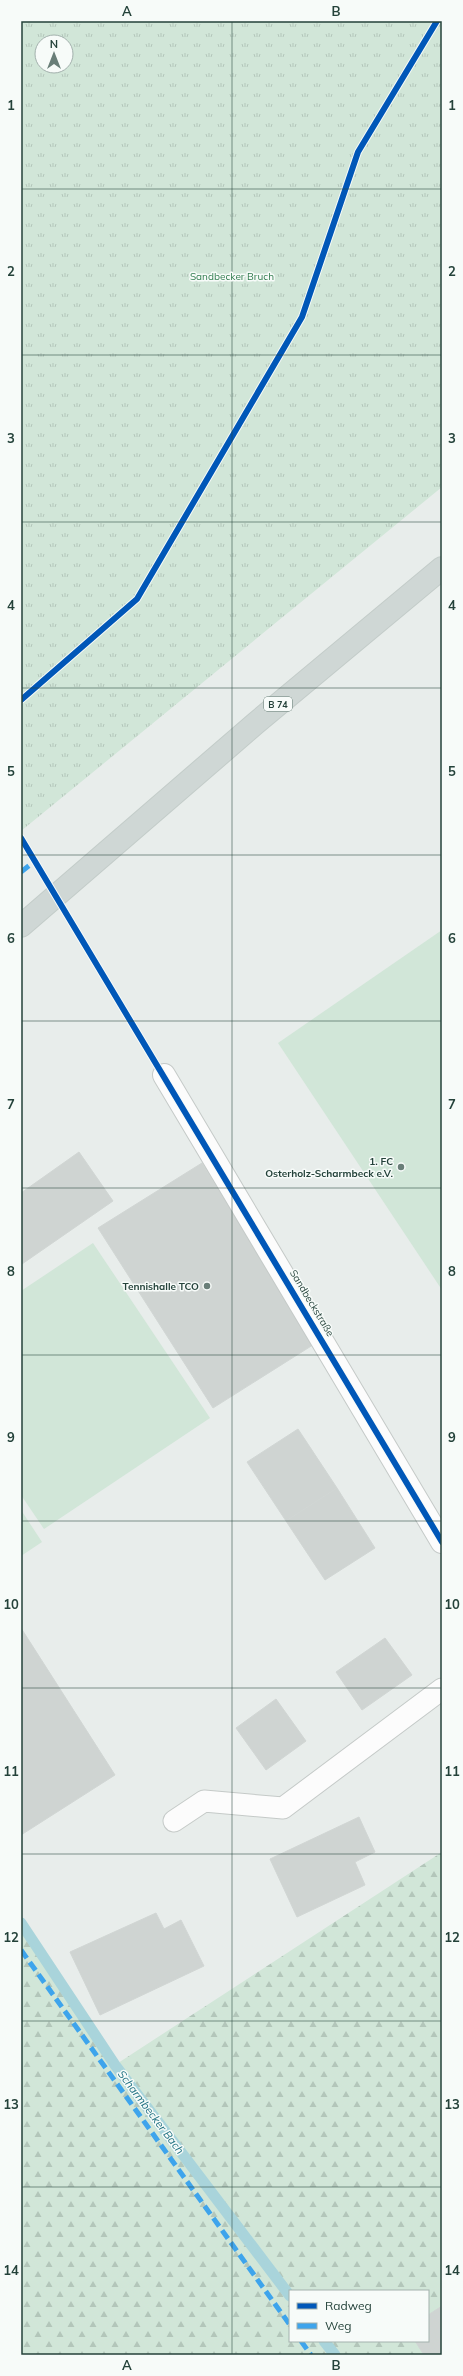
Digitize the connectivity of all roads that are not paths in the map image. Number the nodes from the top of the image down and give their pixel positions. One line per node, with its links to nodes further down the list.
1 (442, 568): 2 (main road, B 74)
2 (21, 926)
3 (164, 1075): 4 (street, Sandbeckstraße)
4 (442, 1542)
5 (442, 1689): 6 (lane)
6 (174, 1821)

